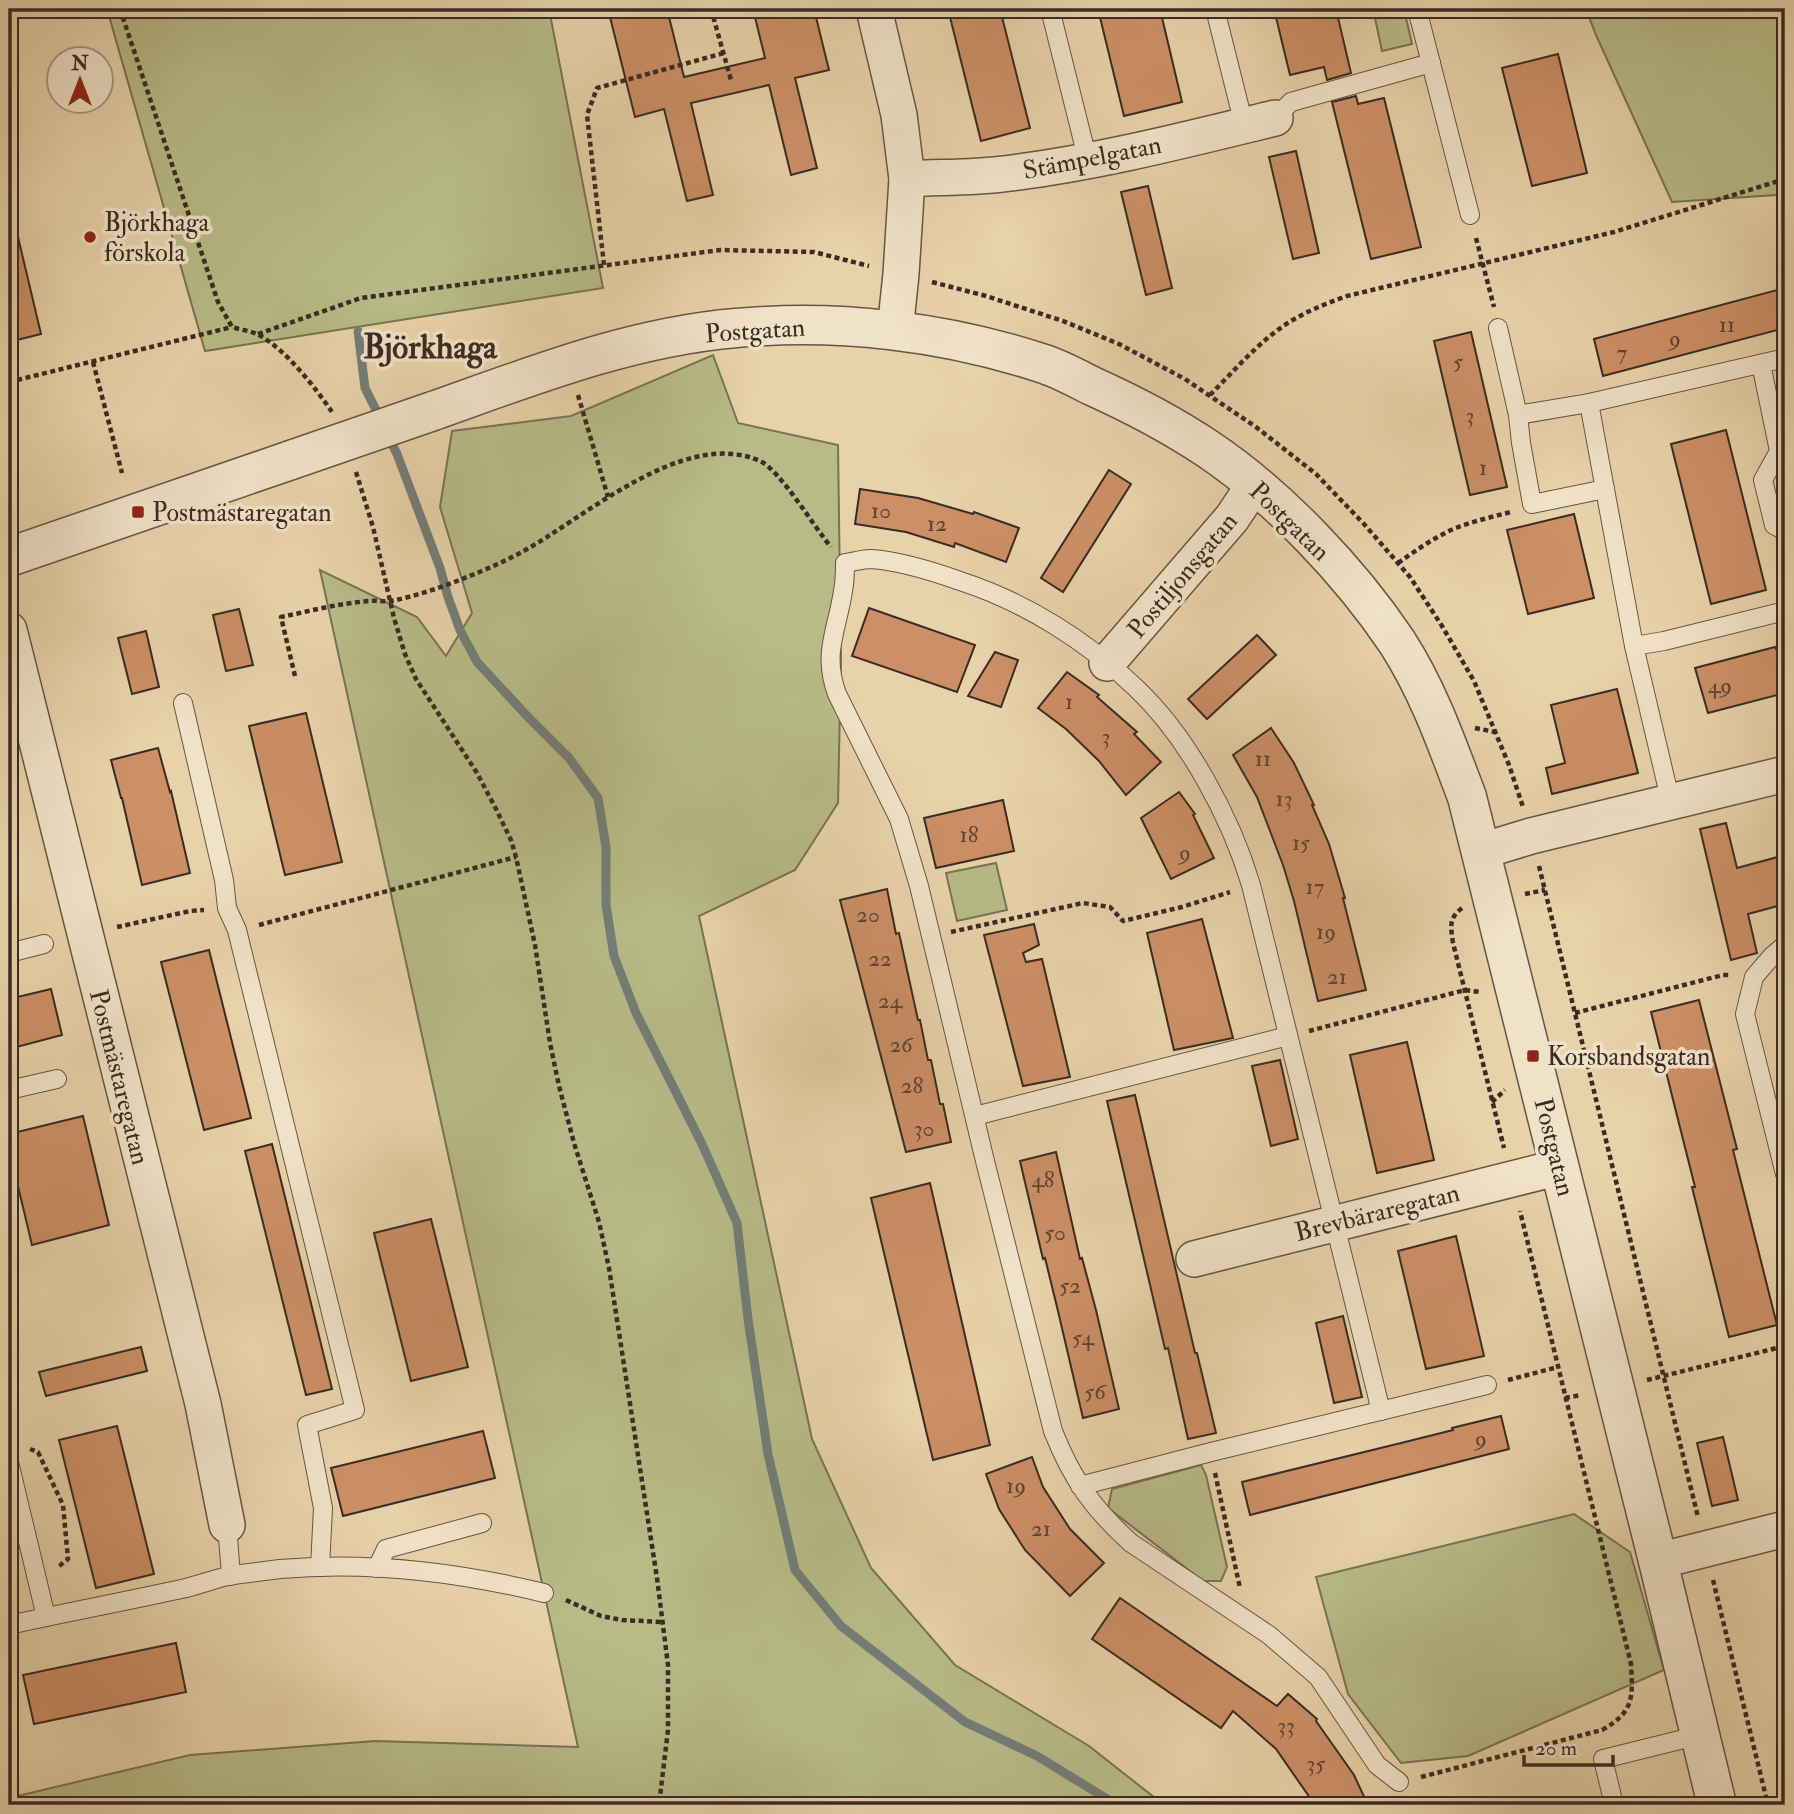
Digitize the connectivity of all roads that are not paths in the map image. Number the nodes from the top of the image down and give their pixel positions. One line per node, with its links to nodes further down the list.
1 (874, 9): 8 (street)
2 (1050, 9): 7 (lane)
3 (1216, 9): 6 (lane)
4 (1417, 9): 5 (lane)
5 (1430, 62): 6 (lane); 9 (lane)
6 (1260, 122): 7 (street, Stämpelgatan)
7 (1088, 161): 8 (street, Stämpelgatan)
8 (907, 179): 11 (street)
9 (1470, 215)
10 (1498, 328): 15 (lane)
11 (895, 331): 17 (street, Postgatan); 20 (street, Postgatan, bridge)
12 (1785, 358): 13 (lane)
13 (1761, 364): 14 (lane); 16 (lane)
14 (1589, 403): 15 (lane); 18 (lane)
15 (1518, 415): 18 (lane)
16 (1782, 452): 19 (lane)
17 (1254, 485): 24 (street, Postiljonsgatan); 28 (street, Postgatan)
18 (1605, 489): 23 (lane)
19 (1785, 531)
20 (9, 557)
21 (1785, 611): 23 (lane)
22 (9, 630): 45 (street, Postmästaregatan)
23 (1634, 646): 27 (lane)
24 (1107, 663): 32 (lane); 35 (lane)
25 (183, 703): 48 (lane)
26 (1785, 774): 27 (street)
27 (1671, 803): 28 (street)
28 (1482, 851): 36 (street, Postgatan)
29 (44, 943): 31 (lane)
30 (1785, 945): 37 (lane)
31 (9, 953)
32 (1288, 1036): 35 (lane); 38 (lane)
33 (57, 1079): 34 (lane)
34 (9, 1090)
35 (975, 1116): 43 (lane)
36 (1560, 1167): 38 (street, Brevbäraregatan); 47 (street, Postgatan)
37 (1785, 1174)
38 (1335, 1222): 39 (street, Brevbäraregatan); 41 (lane)
39 (1194, 1259)
40 (1487, 1385): 41 (lane)
41 (1381, 1411): 43 (lane)
42 (9, 1462): 52 (lane)
43 (1080, 1486): 55 (lane)
44 (482, 1523): 49 (lane)
45 (227, 1525): 50 (lane)
46 (1785, 1530): 47 (street)
47 (1658, 1561): 54 (street, Postgatan)
48 (320, 1567): 49 (lane); 50 (lane)
49 (377, 1568): 51 (lane)
50 (231, 1576): 52 (lane)
51 (544, 1593)
52 (46, 1617): 53 (lane)
53 (9, 1625)
54 (1700, 1735): 56 (lane); 57 (street, Postgatan)
55 (1399, 1782)
56 (1614, 1805)
57 (1717, 1805)

